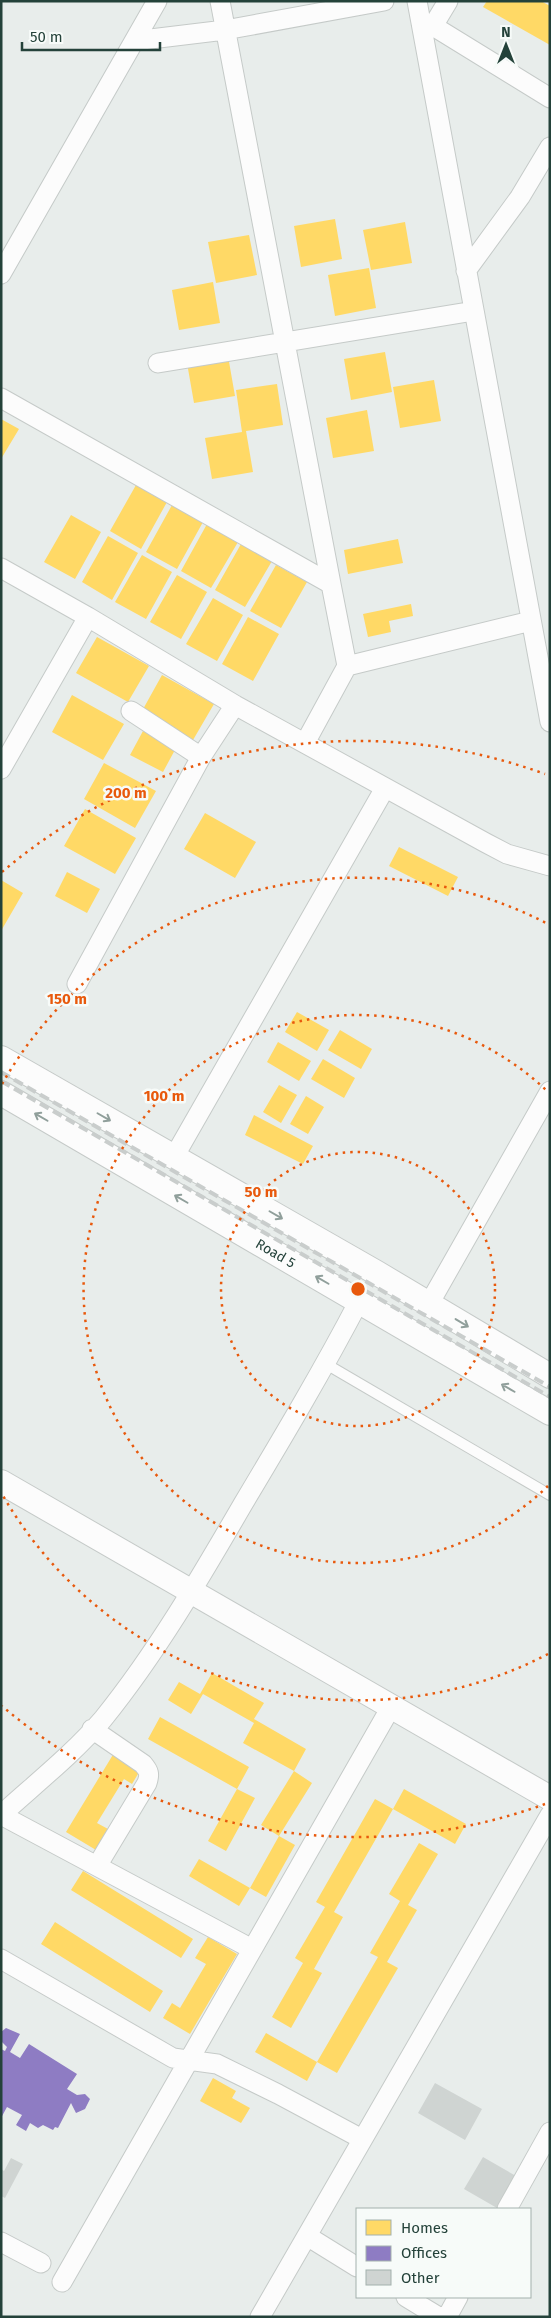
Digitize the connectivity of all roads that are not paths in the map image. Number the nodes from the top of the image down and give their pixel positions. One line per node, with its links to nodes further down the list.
1 (157, 1): 8 (street)
2 (220, 1): 7 (street)
3 (384, 1): 7 (street)
4 (417, 1): 6 (street)
5 (448, 1): 6 (street)
6 (427, 25): 9 (street); 11 (street)
7 (225, 30): 8 (street); 14 (street)
8 (134, 41): 12 (street)
9 (550, 98)
10 (550, 147): 11 (street)
11 (466, 271): 13 (street)
12 (1, 274)
13 (474, 311): 14 (street); 20 (street)
14 (284, 342): 15 (street); 18 (street)
15 (158, 363)
16 (1, 398): 18 (street)
17 (1, 568): 19 (street)
18 (331, 584): 21 (street)
19 (88, 617): 22 (street); 27 (street)
20 (531, 621): 21 (street); 24 (street)
21 (347, 666): 25 (street)
22 (235, 705): 25 (street); 26 (street)
23 (131, 711): 26 (street)
24 (550, 722)
25 (305, 743): 28 (street)
26 (201, 757): 30 (street)
27 (1, 769)
28 (385, 788): 29 (street); 34 (street)
29 (550, 866)
30 (77, 984)
31 (1, 1058): 34 (street, one-way to 34)
32 (550, 1091): 36 (street)
33 (1, 1093): 35 (street, Road 5, one-way to 33)
34 (174, 1157): 36 (street, one-way to 36)
35 (359, 1301): 37 (street); 39 (street, Road 5, one-way to 35)
36 (429, 1304): 38 (street, one-way to 38)
37 (326, 1364): 41 (lane); 42 (street)
38 (550, 1376)
39 (550, 1413)
40 (1, 1482): 42 (street)
41 (550, 1496)
42 (192, 1592): 43 (street); 44 (street)
43 (391, 1707): 45 (street); 49 (street)
44 (92, 1729): 46 (street); 48 (street)
45 (550, 1798)
46 (1, 1815): 48 (street)
47 (550, 1815): 53 (street)
48 (97, 1866): 49 (street)
49 (252, 1949): 51 (street)
50 (1, 1959): 51 (street)
51 (188, 2061): 53 (street); 59 (street)
52 (550, 2132): 54 (street)
53 (362, 2139): 55 (street)
54 (508, 2208)
55 (306, 2236): 58 (street); 62 (street)
56 (1, 2242): 57 (street)
57 (41, 2263)
58 (356, 2266)
59 (62, 2282)
60 (408, 2298): 63 (street)
61 (457, 2298): 64 (street)
62 (260, 2317)
63 (439, 2317)
64 (447, 2317)

